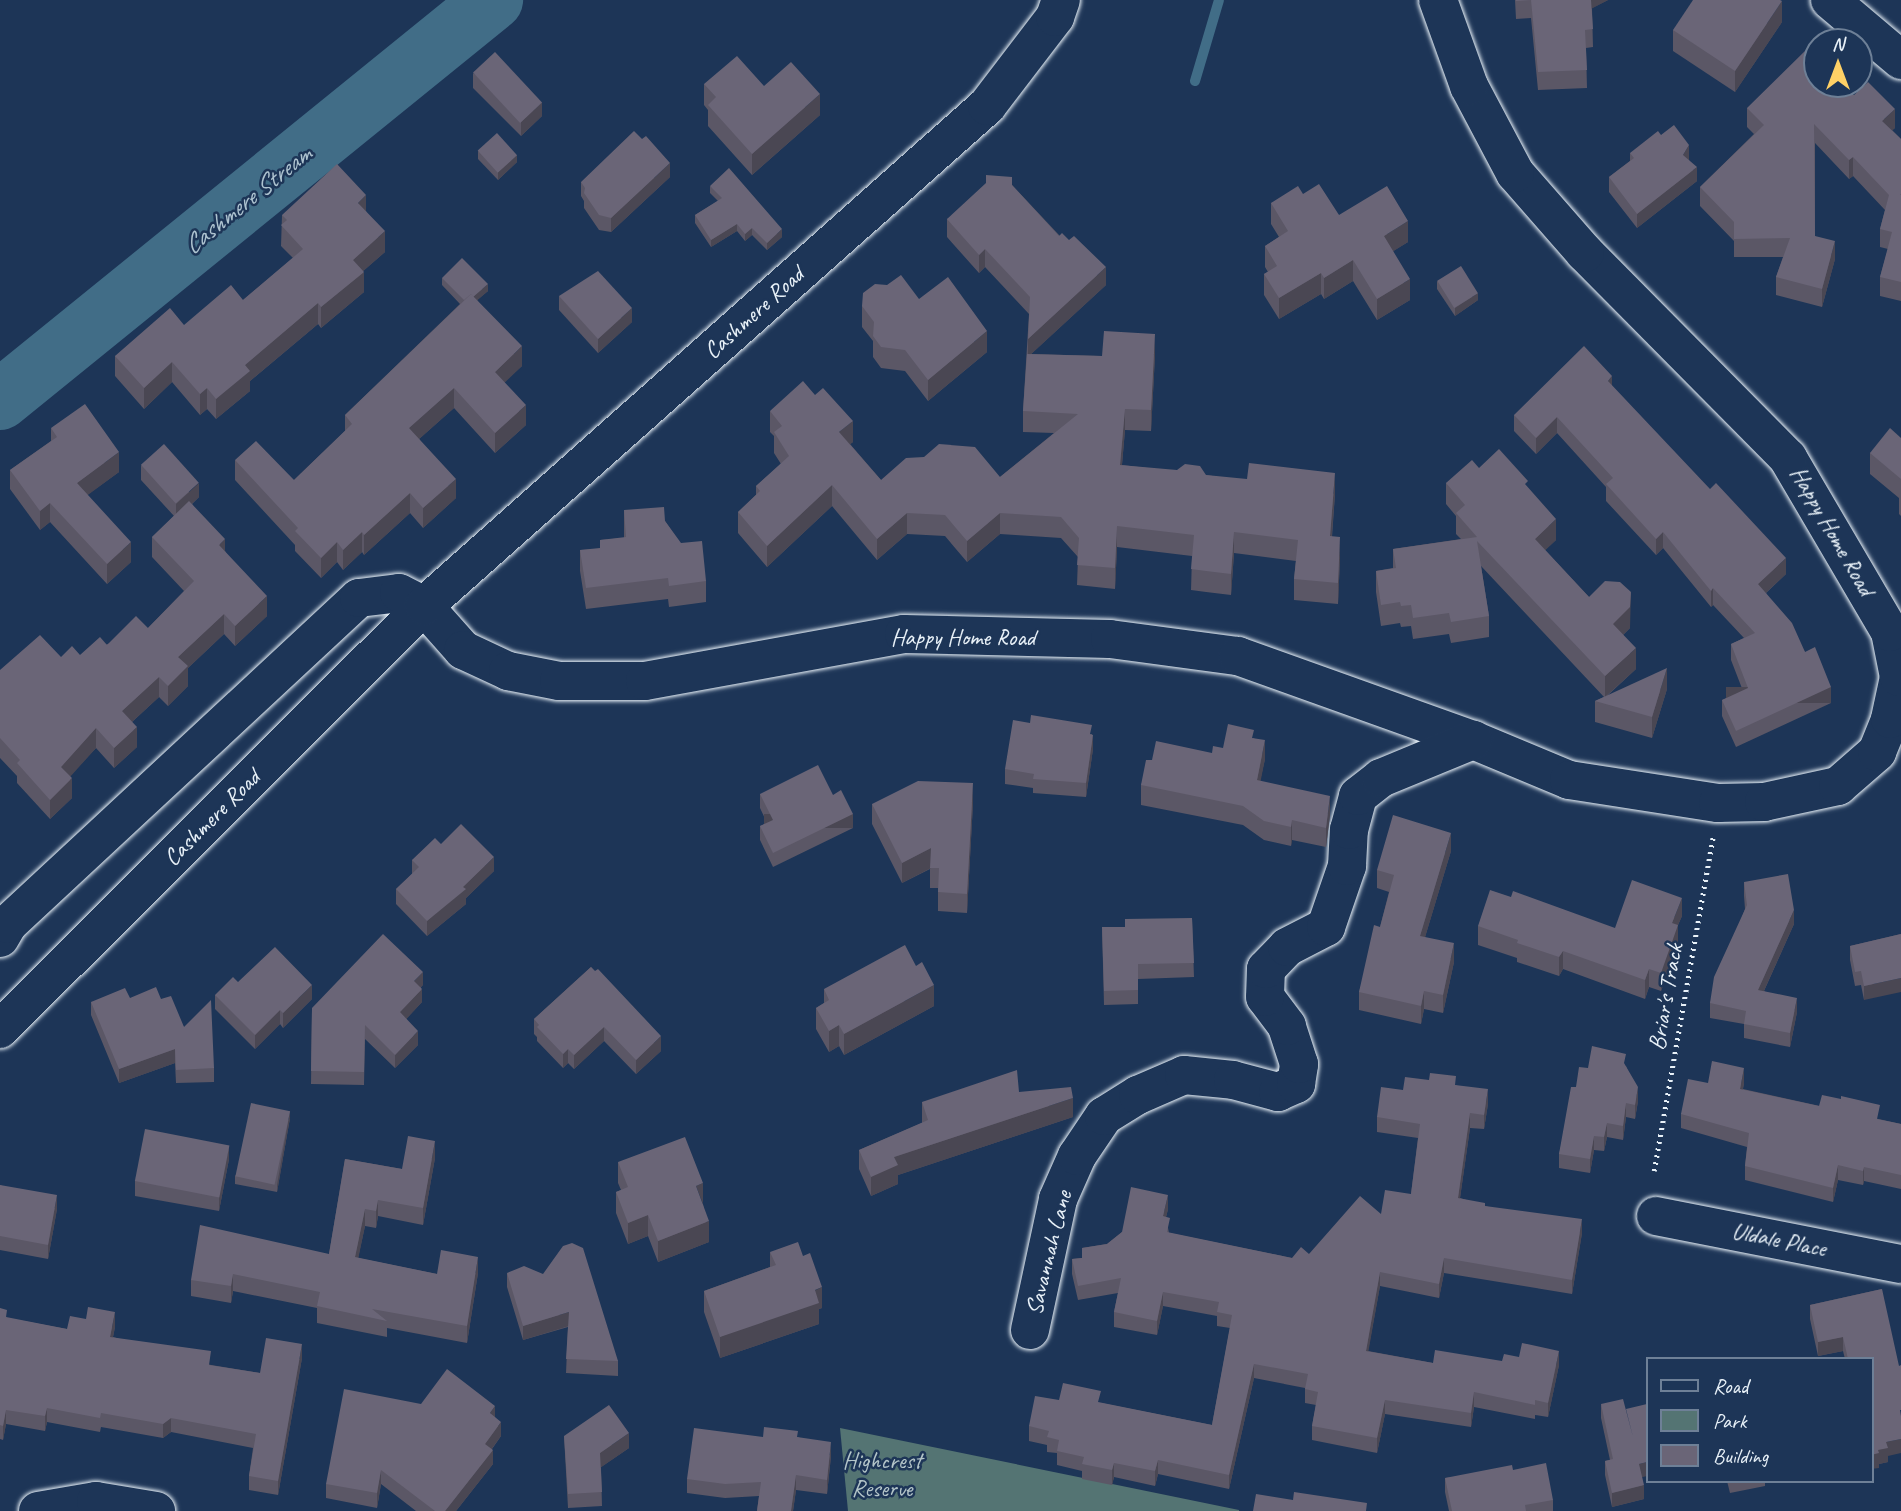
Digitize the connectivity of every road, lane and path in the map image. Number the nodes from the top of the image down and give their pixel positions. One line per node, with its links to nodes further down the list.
1 (1061, 0): 5 (street, Cashmere Road)
2 (1438, 0): 6 (street, Happy Home Road)
3 (1830, 0): 4 (street)
4 (1901, 60)
5 (424, 606): 6 (street, Happy Home Road); 8 (street); 9 (street, Cashmere Road)
6 (1473, 740): 13 (street, Savannah Lane)
7 (1714, 829): 10 (path, Briar's Track)
8 (0, 938)
9 (0, 1029)
10 (1654, 1171)
11 (1656, 1216): 12 (street, Uldale Place)
12 (1901, 1264)
13 (1030, 1330)
14 (38, 1511): 15 (street)
15 (156, 1511)

